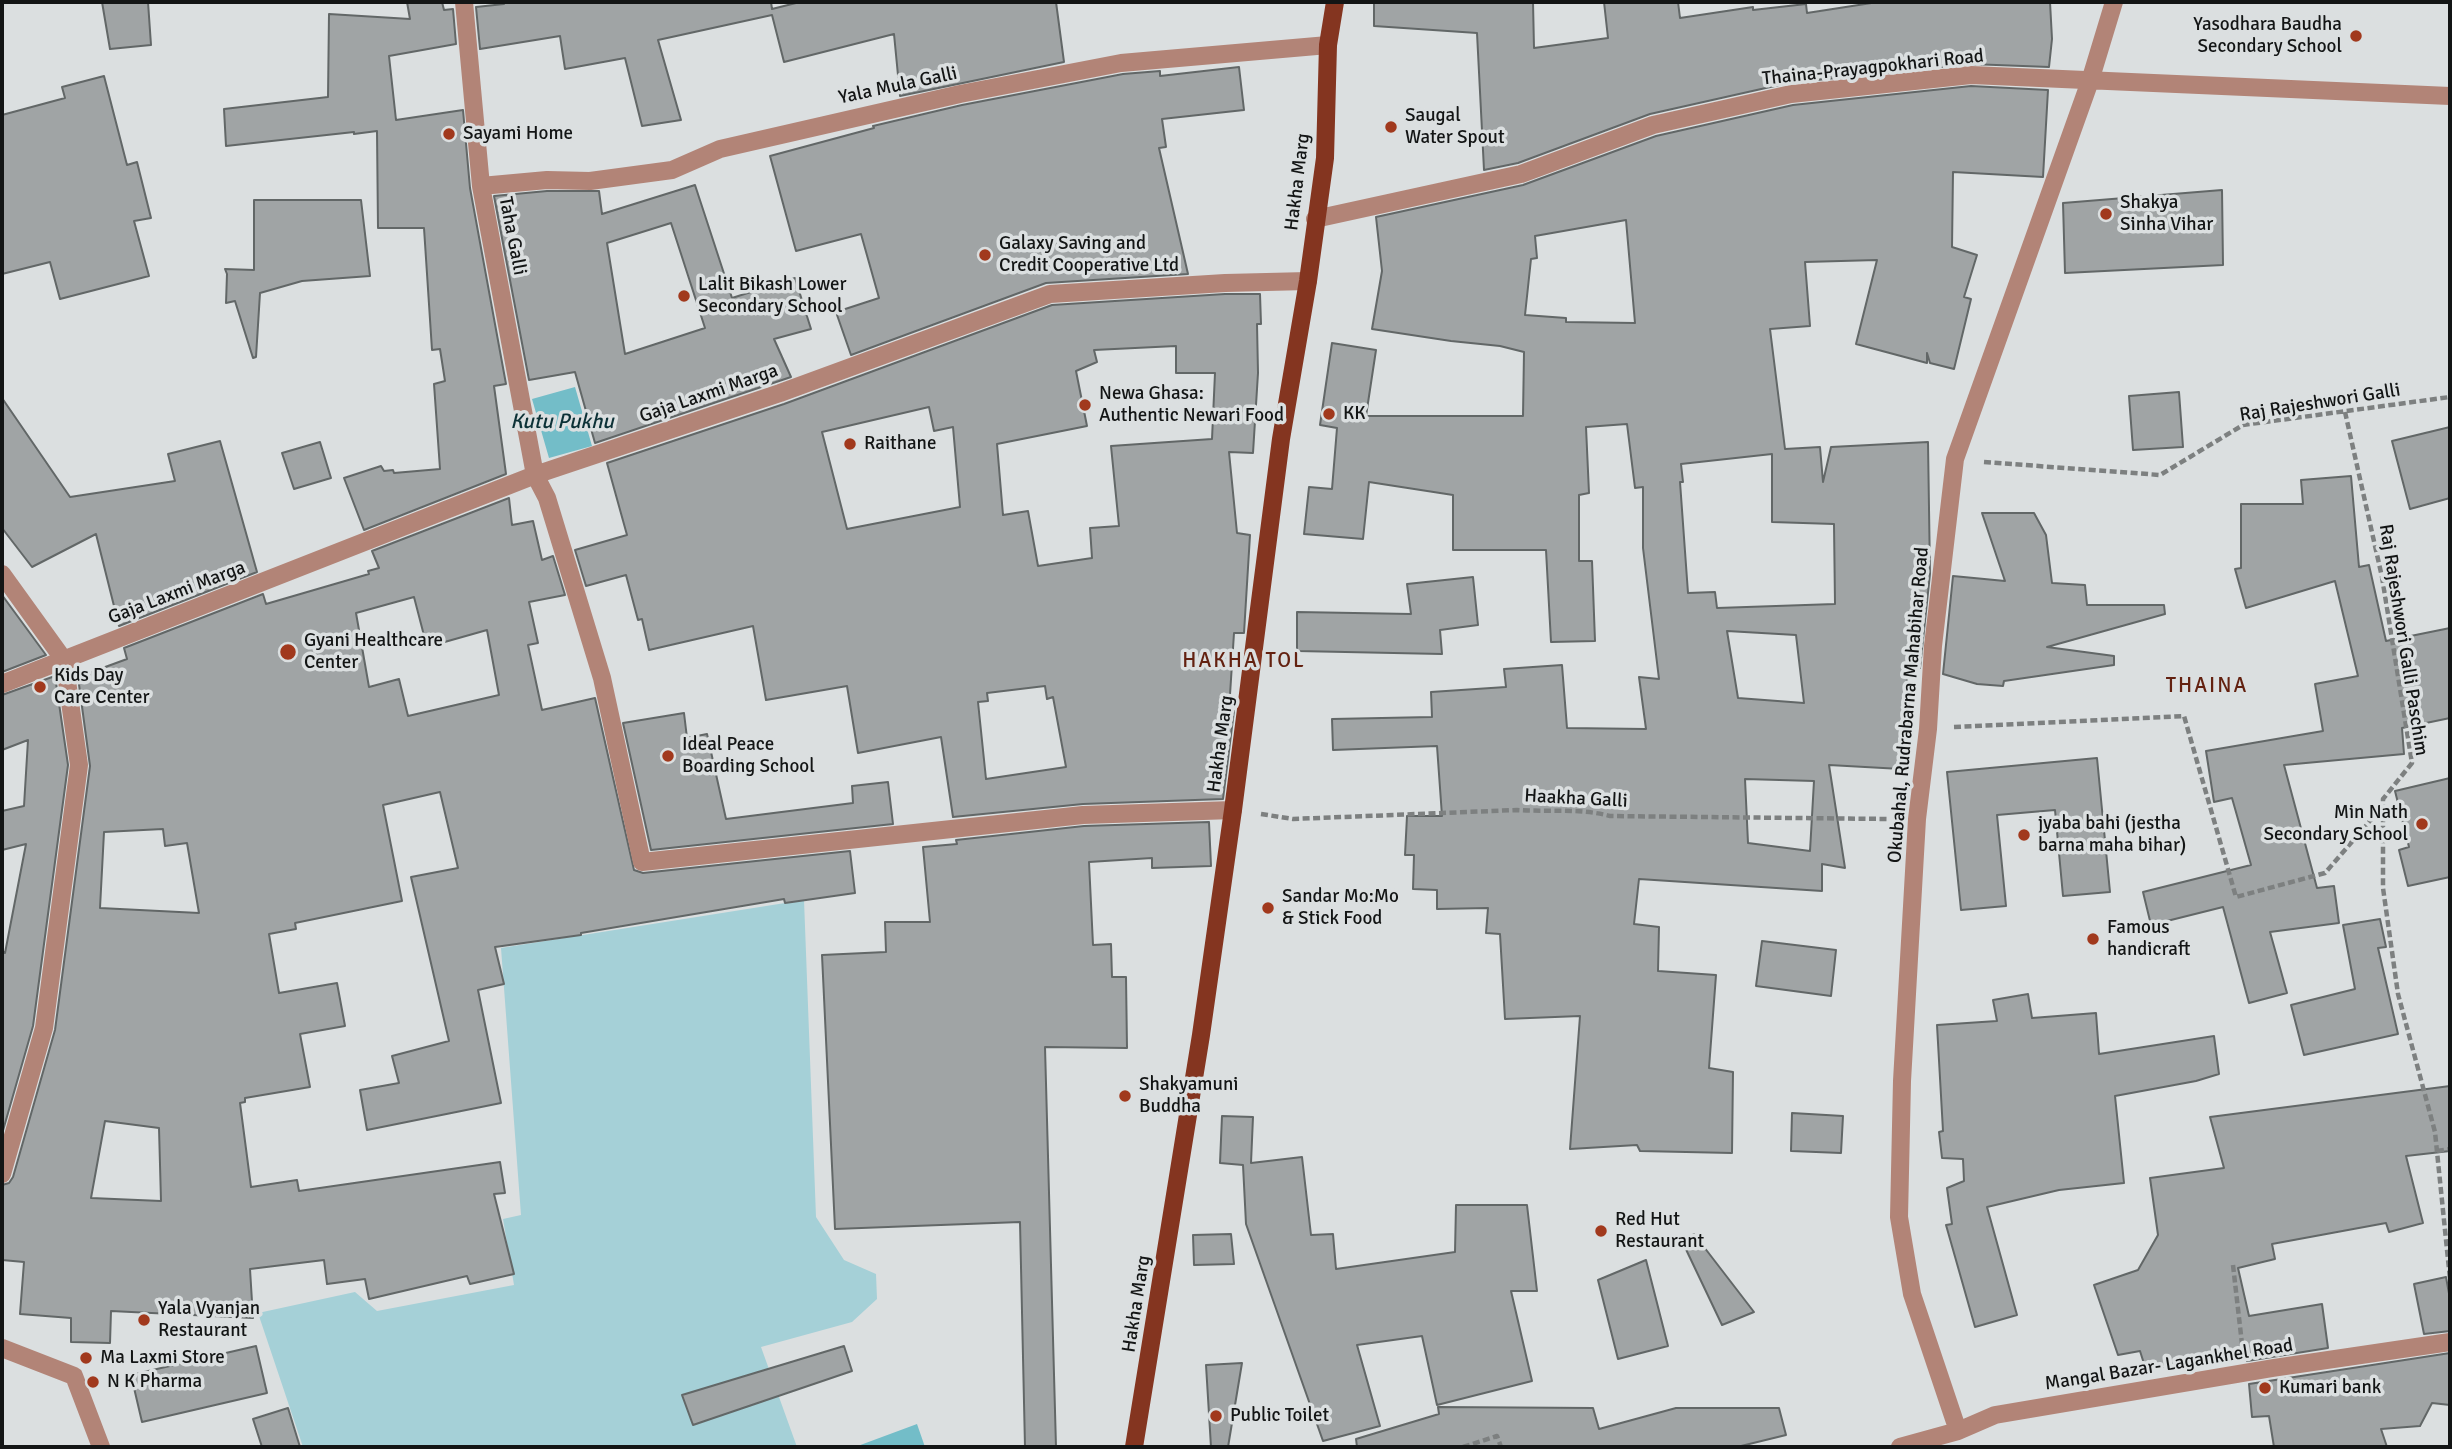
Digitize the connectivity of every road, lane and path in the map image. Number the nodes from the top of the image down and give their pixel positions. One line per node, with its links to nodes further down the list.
1 (464, 2): 7 (street, Taha Galli)
2 (1335, 2): 4 (main road, Hakha Marg)
3 (2114, 2): 5 (street, Okubahal, Rudrabarna Mahabihar Road)
4 (1328, 45): 7 (street, Yala Mula Galli); 8 (main road, Hakha Marg)
5 (2090, 81): 6 (street, Thaina-Prayagpokhari Road); 8 (street, Thaina-Prayagpokhari Road); 12 (street, Okubahal, Rudrabarna Mahabihar Road)
6 (2450, 96)
7 (481, 186): 13 (street, Taha Galli)
8 (1315, 219): 9 (main road, Hakha Marg)
9 (1308, 281): 13 (street, Gaja Laxmi Marga); 19 (main road, Hakha Marg)
10 (2450, 397): 11 (path, Raj Rajeshwori Galli)
11 (2345, 412): 12 (path, Raj Rajeshwori Galli); 18 (path, Raj Rajeshwori Galli Paschim)
12 (1955, 459): 17 (street, Okubahal, Rudrabarna Mahabihar Road)
13 (535, 475): 15 (street, Gaja Laxmi Marga); 19 (street, Taha Galli)
14 (2, 574): 15 (street)
15 (64, 660): 16 (street, Gaja Laxmi Marga); 23 (street)
16 (2, 684)
17 (1927, 729): 18 (path, Raj Rajeshwori Galli Paschim); 20 (street, Okubahal, Rudrabarna Mahabihar Road)
18 (2383, 805): 22 (path)
19 (1233, 810): 20 (path, Haakha Galli); 31 (main road, Hakha Marg)
20 (1917, 819): 29 (street, Okubahal, Rudrabarna Mahabihar Road)
21 (2450, 1149): 22 (path)
22 (2437, 1151): 25 (path)
23 (2, 1174)
24 (2233, 1265): 28 (path)
25 (2450, 1279)
26 (2450, 1342): 28 (street, Mangal Bazar- Lagankhel Road)
27 (2, 1348): 30 (street)
28 (2245, 1373): 29 (street, Mangal Bazar- Lagankhel Road)
29 (1958, 1431): 34 (street, Mangal Bazar- Lagankhel Road)
30 (101, 1447)
31 (1134, 1447)
32 (1463, 1447): 33 (path)
33 (1501, 1447)
34 (1900, 1447)

